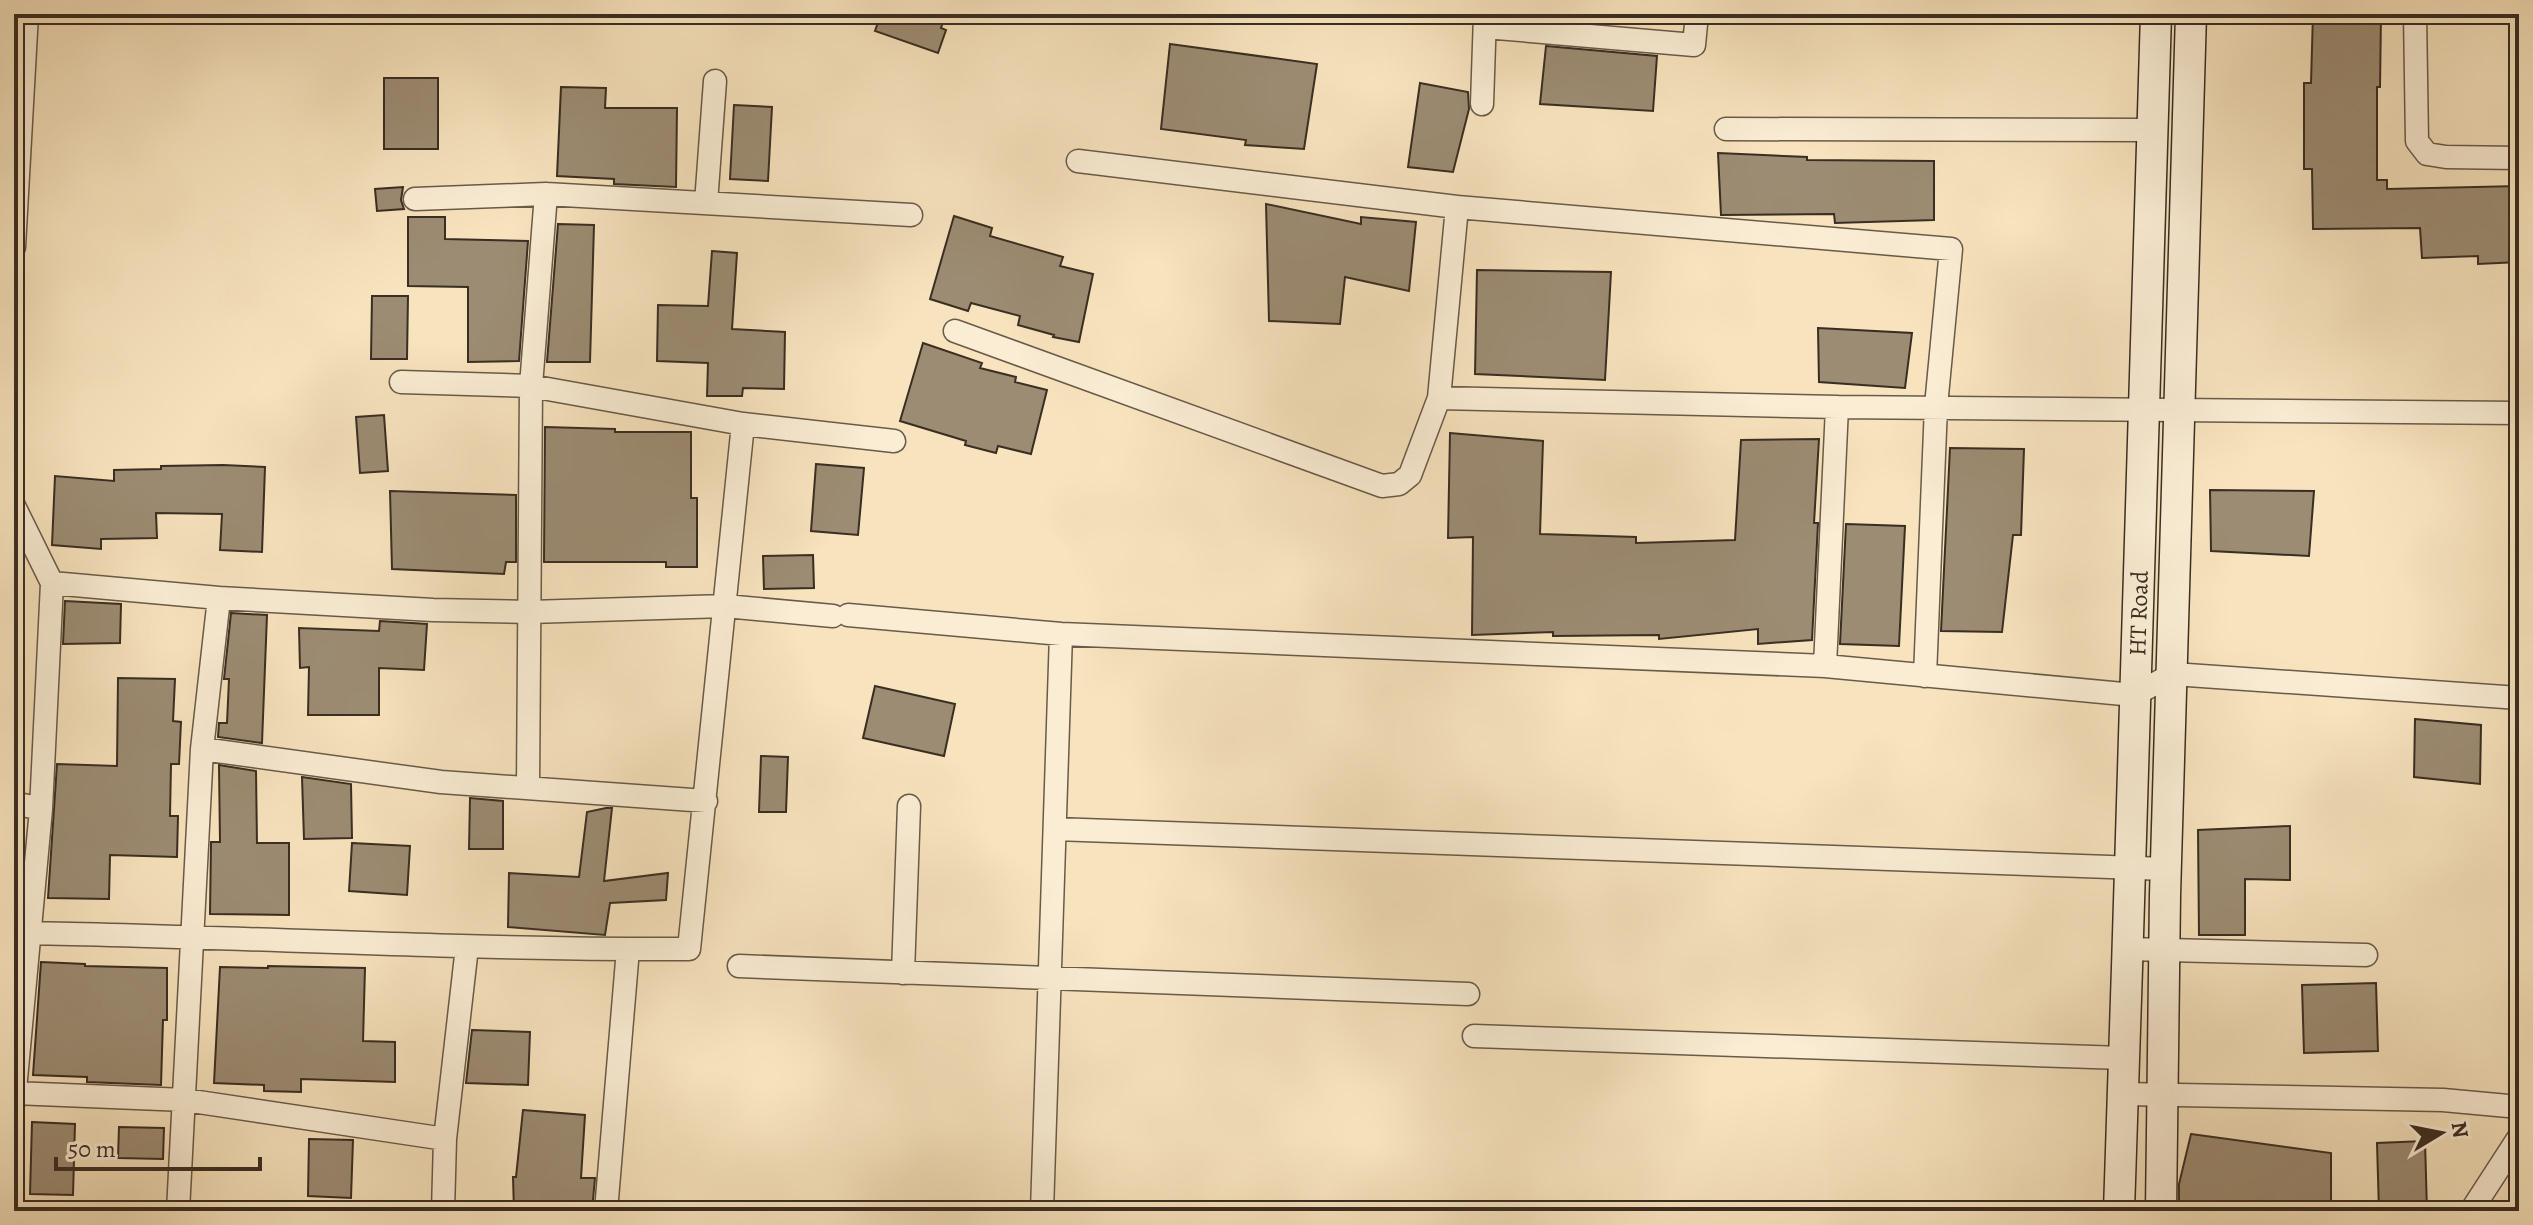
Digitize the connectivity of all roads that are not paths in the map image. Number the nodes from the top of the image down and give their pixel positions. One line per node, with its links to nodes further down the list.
1 (27, 14): 18 (street)
2 (1697, 14): 6 (street)
3 (2156, 14): 10 (street, HT Road)
4 (2191, 14): 26 (street, HT Road)
5 (2415, 14): 11 (street)
6 (1485, 21): 8 (street)
7 (715, 81): 15 (street)
8 (1482, 104)
9 (1726, 129): 10 (street)
10 (2153, 130): 25 (street, HT Road)
11 (2519, 158)
12 (1078, 161): 16 (street)
13 (546, 194): 14 (street); 15 (street); 21 (street)
14 (415, 199)
15 (706, 203): 17 (street)
16 (1457, 207): 22 (street); 23 (street)
17 (911, 215)
18 (14, 247)
19 (955, 331): 22 (street)
20 (401, 382): 21 (street)
21 (531, 386): 28 (street); 34 (street)
22 (1439, 398): 24 (street)
23 (1936, 406): 24 (street); 25 (street); 38 (street)
24 (1837, 407): 36 (street)
25 (2146, 410): 26 (street); 39 (street, HT Road)
26 (2180, 410): 27 (street); 37 (street, HT Road)
27 (2519, 413)
28 (743, 424): 29 (street); 33 (street)
29 (894, 441)
30 (14, 506): 31 (street)
31 (52, 583): 32 (street); 46 (street)
32 (219, 598): 34 (street); 41 (street)
33 (725, 606): 34 (street); 35 (street); 43 (street)
34 (530, 612): 42 (street)
35 (1061, 634): 36 (street); 47 (street)
36 (1825, 666): 38 (street)
37 (2173, 674): 39 (street); 40 (street); 49 (street, HT Road)
38 (1925, 676): 39 (street)
39 (2134, 695): 48 (street, HT Road)
40 (2519, 698)
41 (202, 749): 42 (street); 51 (street)
42 (528, 788): 43 (street)
43 (706, 801): 53 (street)
44 (14, 803): 46 (street)
45 (909, 806): 58 (street)
46 (41, 809): 50 (street)
47 (1055, 829): 48 (street); 59 (street)
48 (2130, 866): 49 (street); 54 (street, HT Road)
49 (2166, 869): 55 (street, HT Road)
50 (28, 933): 51 (street); 63 (street)
51 (195, 936): 52 (street); 66 (street)
52 (467, 947): 53 (street); 70 (street)
53 (628, 949): 73 (street)
54 (2127, 949): 55 (street); 62 (street, HT Road)
55 (2165, 951): 56 (street); 65 (street, HT Road)
56 (2366, 955)
57 (739, 966): 58 (street)
58 (903, 973): 59 (street)
59 (1050, 980): 60 (street); 74 (street)
60 (1468, 994)
61 (1474, 1036): 62 (street)
62 (2123, 1058): 64 (street, HT Road)
63 (14, 1093): 66 (street); 67 (street)
64 (2123, 1094): 65 (street); 75 (street, HT Road)
65 (2162, 1095): 68 (street); 76 (street, HT Road)
66 (185, 1100): 70 (street); 71 (street)
67 (14, 1101)
68 (2519, 1107)
69 (2519, 1137): 77 (street)
70 (445, 1139): 72 (street)
71 (178, 1211)
72 (443, 1211)
73 (606, 1211)
74 (1042, 1211)
75 (2119, 1211)
76 (2161, 1211)
77 (2471, 1211)

